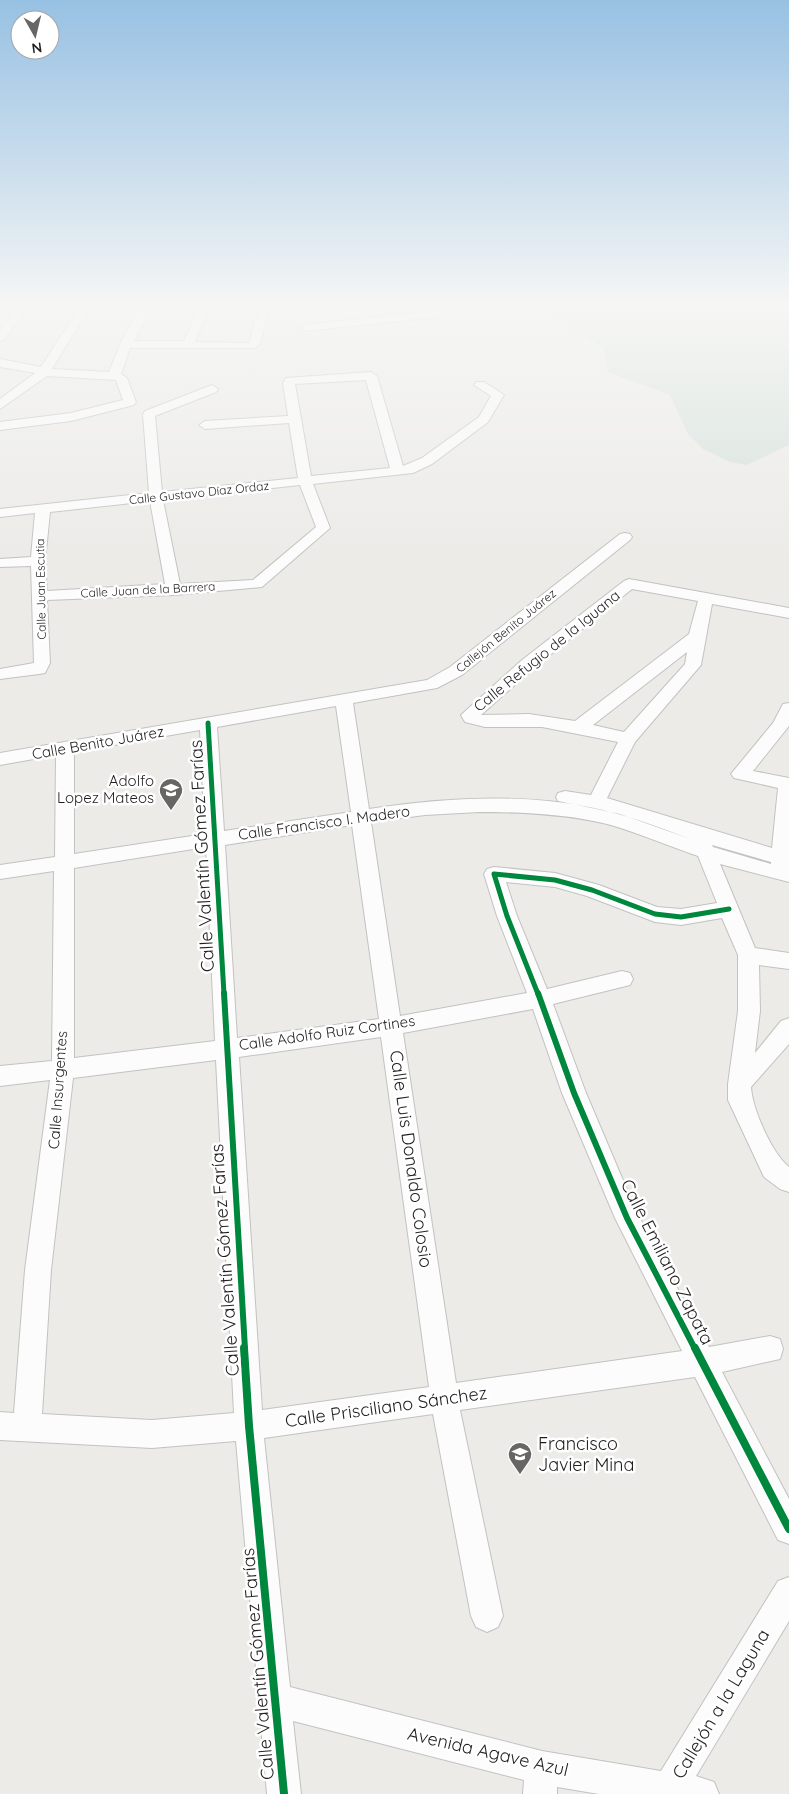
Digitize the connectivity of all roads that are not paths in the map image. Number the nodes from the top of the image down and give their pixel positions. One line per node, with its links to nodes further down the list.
1 (22, 389): 7 (street)
2 (125, 389): 10 (street)
3 (212, 389): 13 (street)
4 (289, 389): 8 (street)
5 (375, 389): 11 (street)
6 (488, 389): 11 (street, Calle Gustavo Díaz Ordaz)
7 (0, 405)
8 (296, 419): 9 (street); 12 (street)
9 (205, 425)
10 (0, 426)
11 (398, 471): 12 (street, Calle Gustavo Díaz Ordaz)
12 (306, 481): 13 (street, Calle Gustavo Díaz Ordaz); 19 (street, Calle Juan de la Barrera)
13 (156, 498): 14 (street, Calle Gustavo Díaz Ordaz); 19 (street)
14 (43, 508): 15 (street, Calle Gustavo Díaz Ordaz); 17 (street, Calle Juan Escutia)
15 (0, 513)
16 (625, 537): 25 (street, Callejón Benito Juárez)
17 (38, 561): 18 (street); 20 (street, Calle Juan Escutia)
18 (0, 563)
19 (174, 590): 20 (street, Calle Juan de la Barrera)
20 (40, 596): 24 (street, Calle Juan Escutia)
21 (706, 598): 22 (street, Calle Refugio de la Iguana); 23 (street); 28 (street, Calle Refugio de la Iguana)
22 (789, 613)
23 (697, 636): 28 (street); 29 (street)
24 (0, 674)
25 (344, 700): 27 (street, Calle Benito Juárez); 35 (street, Calle Luis Donaldo Colosio)
26 (789, 708): 32 (street)
27 (208, 723): 30 (street, Calle Benito Juárez); 36 (street, Calle Valentín Gómez Farías)
28 (579, 727): 29 (street, Calle Refugio de la Iguana)
29 (628, 739): 33 (street)
30 (65, 749): 31 (street, Calle Benito Juárez); 38 (street, Calle Insurgentes)
31 (0, 759)
32 (788, 784): 39 (street)
33 (598, 800): 34 (street, Calle Francisco I. Madero); 37 (street, Calle Francisco I. Madero)
34 (440, 806): 35 (street, Calle Francisco I. Madero); 37 (street, Calle Francisco I. Madero)
35 (361, 817): 36 (street, Calle Francisco I. Madero); 46 (street, Calle Luis Donaldo Colosio)
36 (216, 838): 38 (street, Calle Francisco I. Madero); 48 (street, Calle Valentín Gómez Farías)
37 (701, 843): 39 (street, Calle Francisco I. Madero); 41 (street)
38 (63, 863): 40 (street, Calle Francisco I. Madero); 49 (street, Calle Insurgentes)
39 (785, 866)
40 (0, 872)
41 (729, 909): 42 (street); 45 (street, Calle Emiliano Zapata)
42 (748, 955): 43 (street); 51 (street)
43 (789, 962)
44 (622, 979): 45 (street, Calle Adolfo Ruiz Cortines)
45 (540, 999): 46 (street, Calle Adolfo Ruiz Cortines); 54 (street, Calle Emiliano Zapata)
46 (392, 1026): 48 (street, Calle Adolfo Ruiz Cortines); 55 (street, Calle Luis Donaldo Colosio)
47 (789, 1027): 51 (street)
48 (226, 1048): 49 (street, Calle Adolfo Ruiz Cortines); 57 (street, Calle Valentín Gómez Farías)
49 (63, 1068): 50 (street, Calle Adolfo Ruiz Cortines); 58 (street, Calle Insurgentes)
50 (0, 1076)
51 (739, 1084): 52 (street)
52 (789, 1181)
53 (770, 1349): 54 (street, Calle Prisciliano Sánchez)
54 (702, 1362): 55 (street, Calle Prisciliano Sánchez); 59 (street, Calle Emiliano Zapata)
55 (444, 1398): 57 (street, Calle Prisciliano Sánchez); 61 (street, Calle Luis Donaldo Colosio)
56 (0, 1426): 58 (street, Calle Prisciliano Sánchez)
57 (249, 1426): 58 (street, Calle Prisciliano Sánchez); 62 (street, Calle Valentín Gómez Farías)
58 (27, 1429)
59 (789, 1529)
60 (789, 1592): 64 (street, Callejón a la Laguna)
61 (487, 1616)
62 (276, 1700): 63 (street, Avenida Agave Azul); 65 (street, Calle Valentín Gómez Farías)
63 (541, 1781): 64 (street, Avenida Agave Azul)
64 (669, 1789): 66 (street, Avenida Agave Azul)
65 (284, 1794)
66 (702, 1794)

